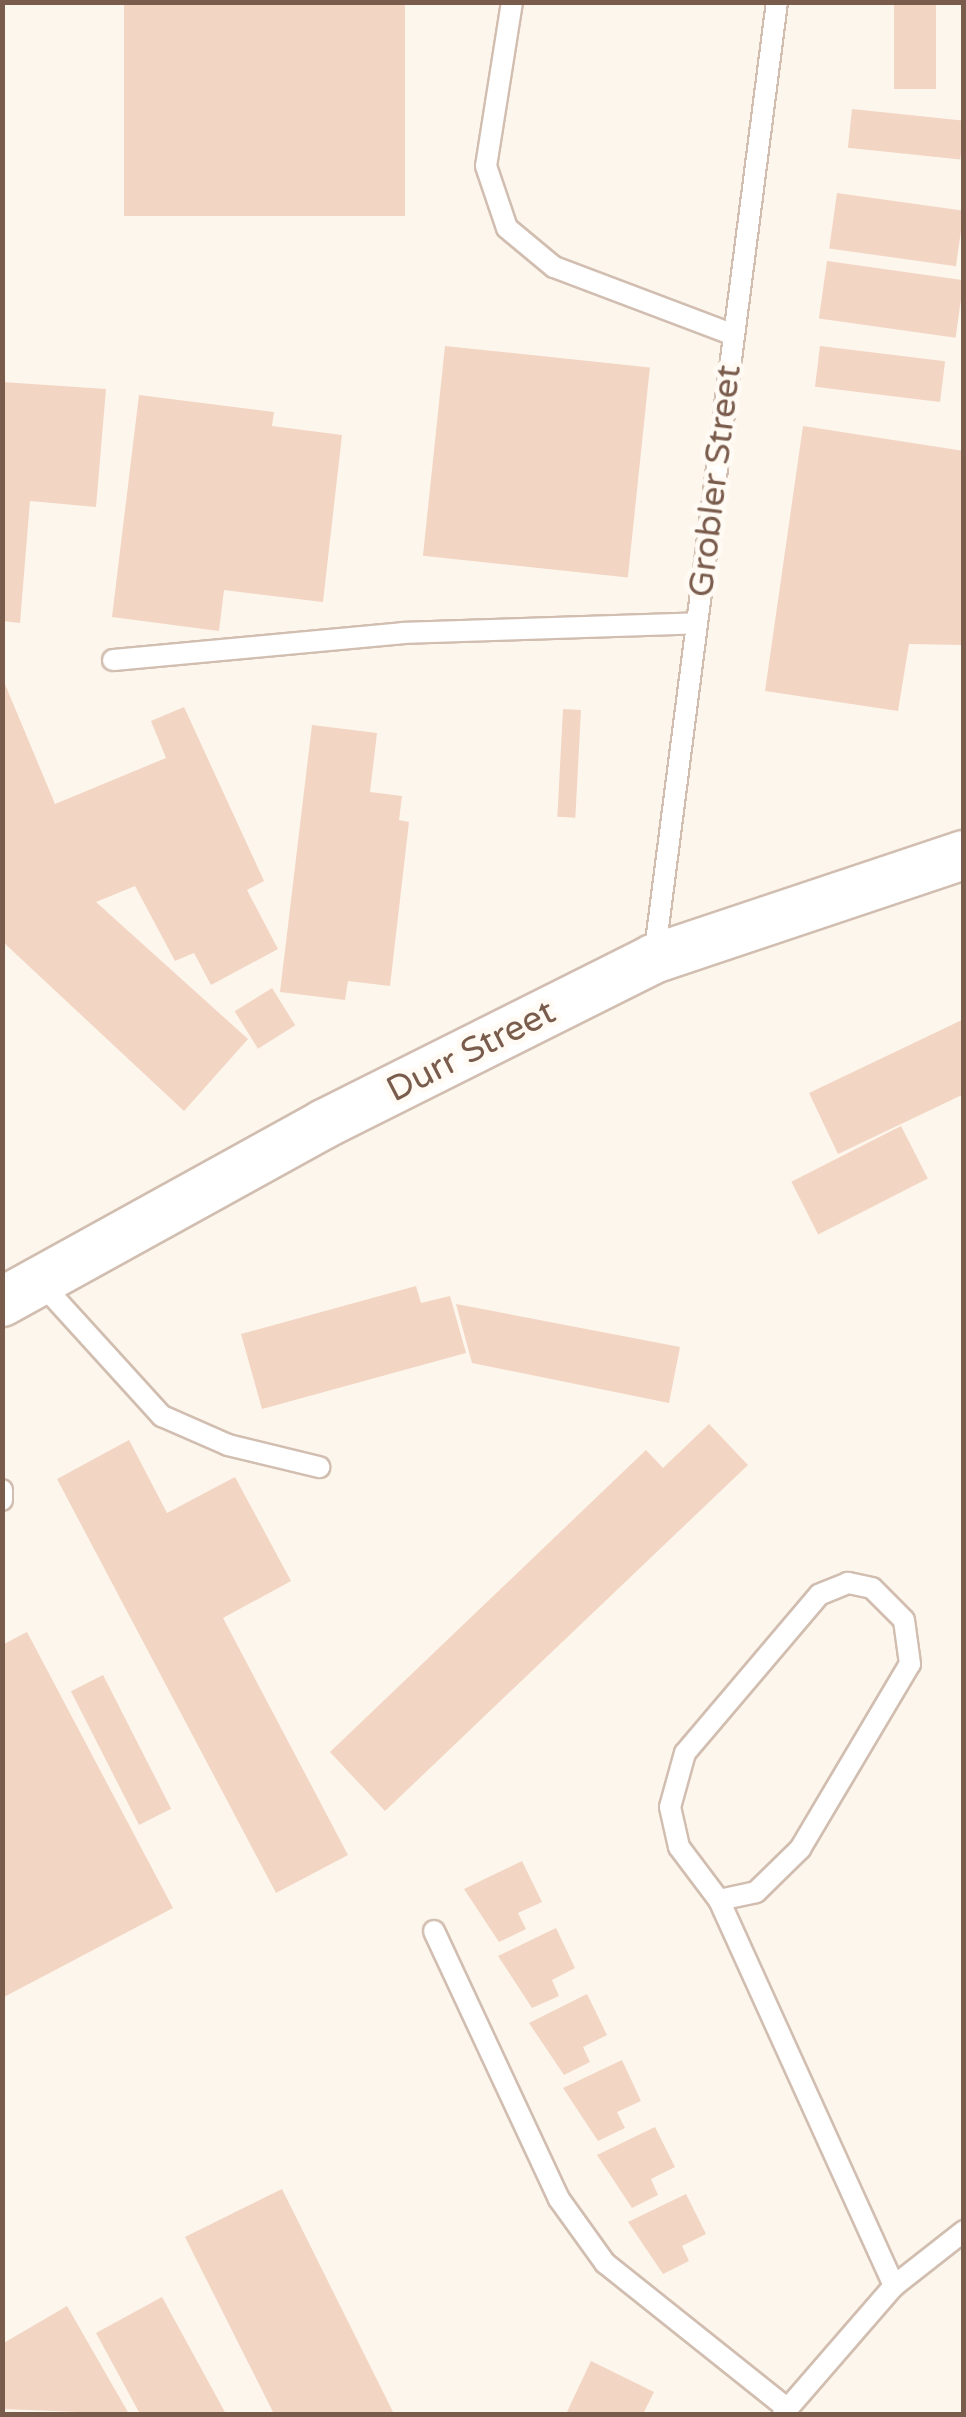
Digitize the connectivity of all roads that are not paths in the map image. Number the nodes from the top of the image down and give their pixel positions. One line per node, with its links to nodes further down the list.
1 (512, 2): 3 (lane)
2 (777, 2): 3 (lane, Grobler Street)
3 (734, 335): 4 (lane, Grobler Street)
4 (697, 624): 5 (lane); 7 (lane, Grobler Street)
5 (114, 660)
6 (964, 856): 7 (street, Durr Street)
7 (654, 959): 8 (street, Durr Street)
8 (21, 1292): 9 (lane)
9 (319, 1467)
10 (2, 1490): 11 (lane)
11 (2, 1500)
12 (719, 1900): 12 (lane); 15 (lane)
13 (434, 1930): 16 (lane)
14 (964, 2232): 15 (lane)
15 (894, 2286): 16 (lane)
16 (786, 2412)

